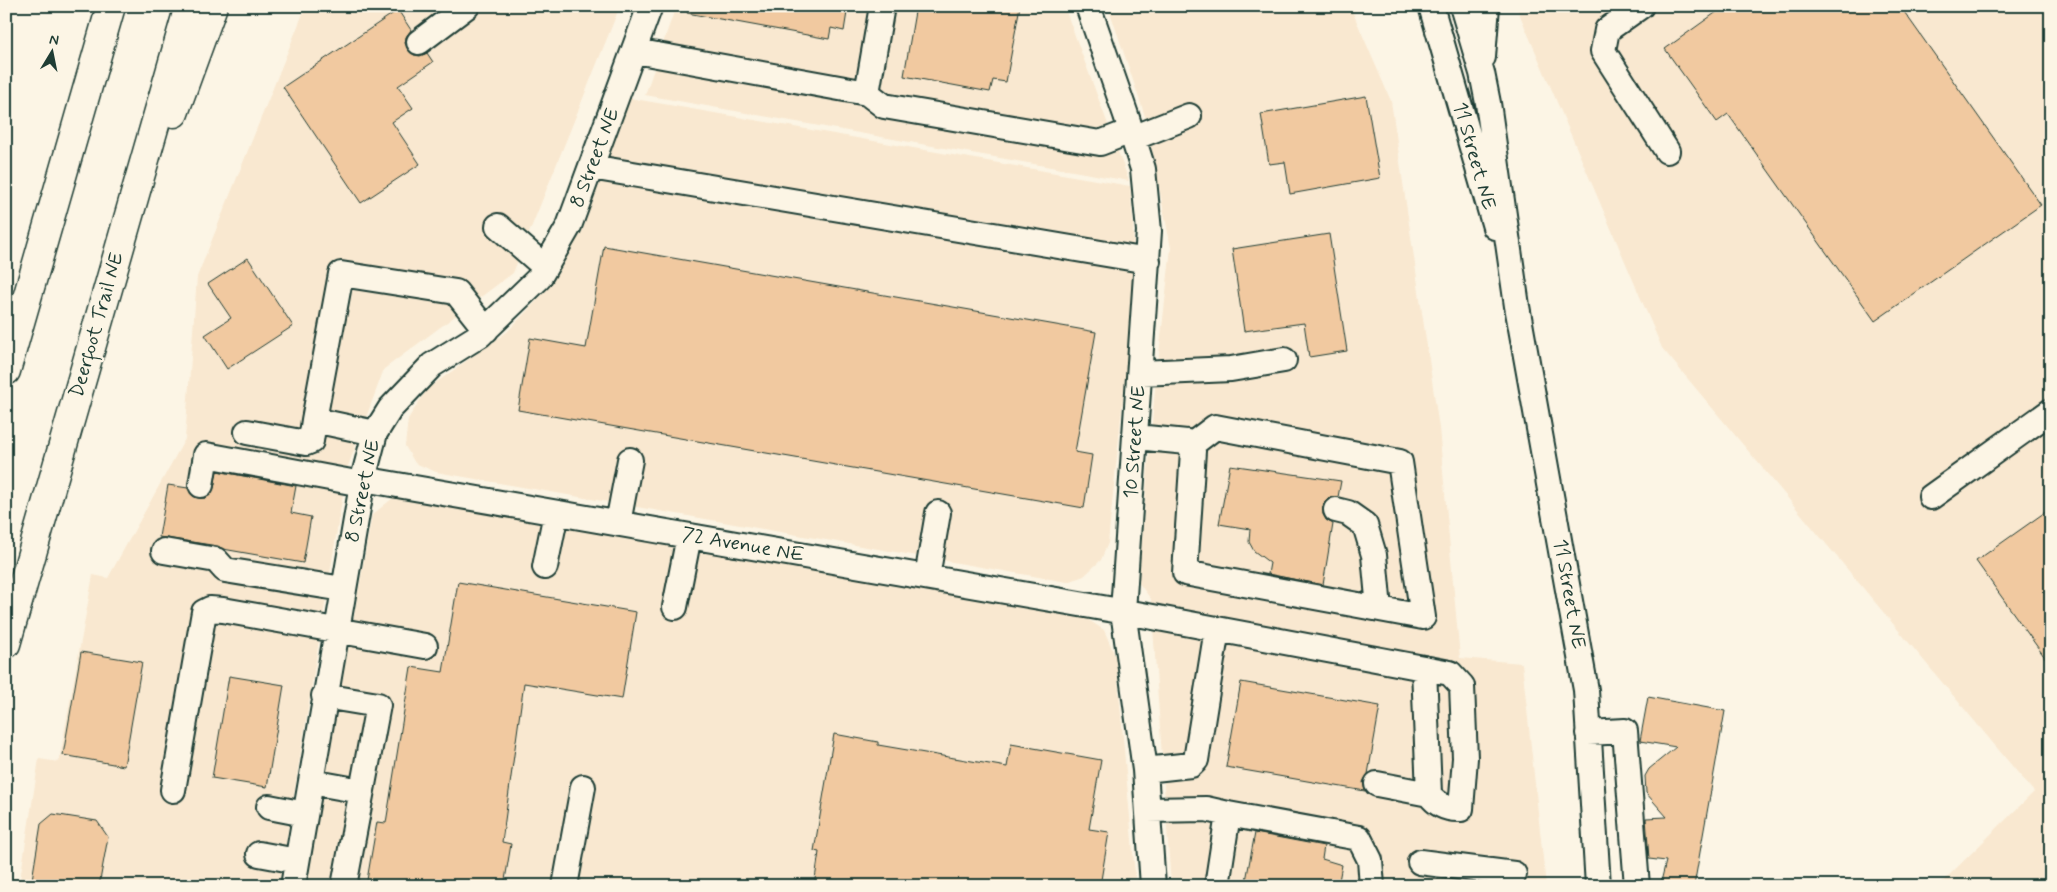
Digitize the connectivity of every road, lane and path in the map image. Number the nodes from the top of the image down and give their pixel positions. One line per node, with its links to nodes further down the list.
1 (111, 6): 27 (highway)
2 (189, 6): 20 (highway, Deerfoot Trail NE)
3 (214, 6): 20 (highway)
4 (467, 6): 12 (street)
5 (650, 6): 13 (street, 8 Street NE)
6 (882, 6): 15 (street)
7 (1088, 6): 17 (street, 10 Street NE)
8 (1431, 6): 24 (street, 11 Street NE)
9 (1462, 6): 14 (street, 11 Street NE)
10 (1487, 6): 14 (street)
11 (1641, 6): 18 (street)
12 (419, 42)
13 (635, 51): 15 (street); 19 (street, 8 Street NE)
14 (1482, 74): 24 (street, 11 Street NE)
15 (867, 93): 17 (street)
16 (1190, 116): 17 (street)
17 (1132, 134): 22 (street, 10 Street NE)
18 (1667, 152)
19 (592, 167): 22 (street); 23 (street, 8 Street NE)
20 (135, 190): 53 (highway, Deerfoot Trail NE)
21 (498, 226): 23 (street)
22 (1148, 261): 28 (street, 10 Street NE)
23 (546, 268): 25 (street, 8 Street NE)
24 (1517, 306): 57 (street, 11 Street NE)
25 (486, 330): 30 (street); 32 (street, 8 Street NE)
26 (1284, 360): 28 (street)
27 (6, 371)
28 (1140, 373): 33 (street, 10 Street NE)
29 (2051, 412): 38 (street)
30 (314, 420): 31 (street); 32 (street)
31 (247, 432)
32 (375, 433): 36 (street, 8 Street NE)
33 (1136, 438): 34 (street); 50 (street, 10 Street NE)
34 (1190, 446): 49 (street); 49 (street)
35 (630, 460): 42 (street)
36 (362, 481): 37 (street, 72 Avenue NE); 40 (street, 72 Avenue NE); 47 (street, 8 Street NE)
37 (201, 485)
38 (1931, 497)
39 (1336, 510): 49 (street)
40 (556, 513): 42 (street, 72 Avenue NE); 45 (street)
41 (938, 513): 46 (street)
42 (618, 524): 43 (street, 72 Avenue NE)
43 (689, 536): 46 (street, 72 Avenue NE); 48 (street)
44 (164, 551): 47 (street)
45 (545, 567)
46 (927, 577): 50 (street, 72 Avenue NE)
47 (343, 588): 52 (street, 8 Street NE)
48 (675, 607)
49 (1379, 609)
50 (1123, 611): 51 (street, 72 Avenue NE); 58 (street, 10 Street NE)
51 (1217, 629): 55 (street, 72 Avenue NE); 58 (street)
52 (336, 630): 54 (street); 56 (street, 8 Street NE); 62 (street)
53 (6, 644)
54 (424, 646)
55 (1424, 668): 64 (street); 64 (street, 72 Avenue NE)
56 (324, 696): 59 (street, 8 Street NE); 63 (street)
57 (1588, 733): 79 (street, 11 Street NE); 80 (street)
58 (1146, 770): 66 (street, 10 Street NE)
59 (311, 782): 63 (street); 67 (street, 8 Street NE)
60 (1376, 784): 64 (street)
61 (582, 787): 75 (street)
62 (173, 790)
63 (362, 791): 74 (street)
64 (1429, 794)
65 (269, 807): 67 (street)
66 (1148, 810): 68 (street); 76 (street, 10 Street NE)
67 (305, 814): 70 (street, 8 Street NE)
68 (1228, 814): 77 (street); 78 (street)
69 (259, 854): 70 (street)
70 (297, 861): 73 (street, 8 Street NE)
71 (1420, 862): 72 (street)
72 (1514, 874)
73 (293, 886)
74 (344, 886)
75 (565, 886)
76 (1153, 886)
77 (1217, 886)
78 (1372, 886)
79 (1598, 886)
80 (1637, 886)

